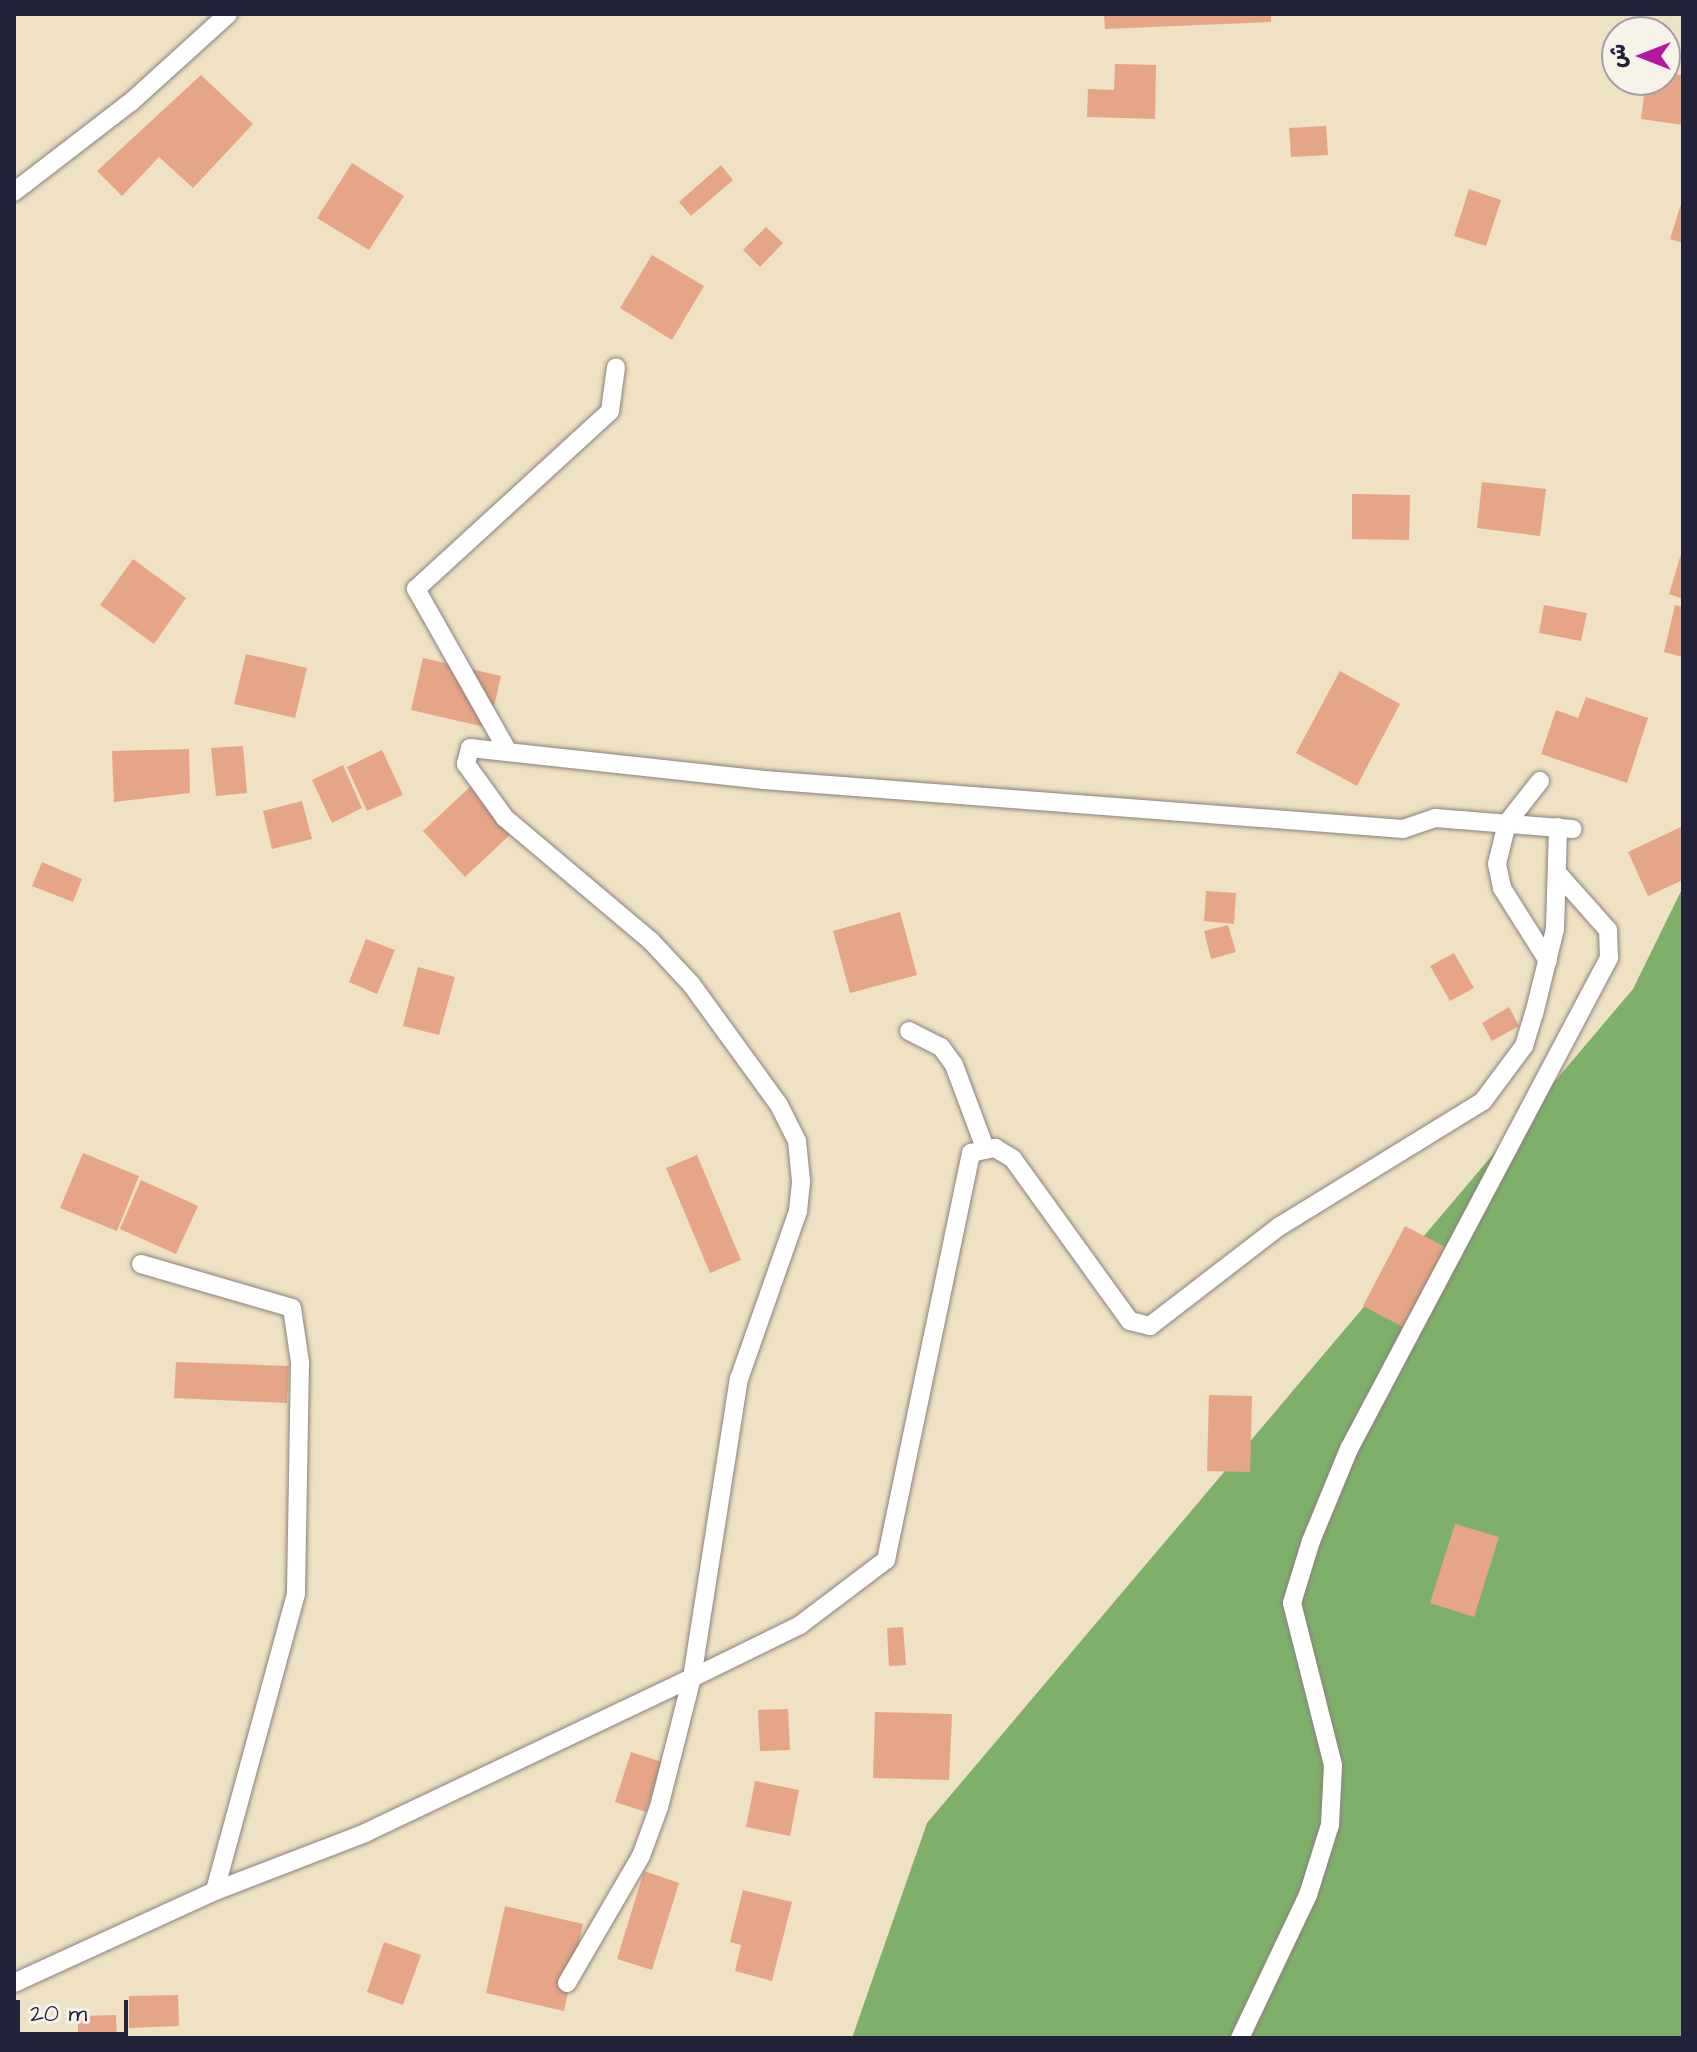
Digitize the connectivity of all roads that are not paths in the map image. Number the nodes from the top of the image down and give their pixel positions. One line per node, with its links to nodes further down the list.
1 (228, 14): 2 (lane)
2 (14, 192)
3 (616, 367): 4 (lane)
4 (506, 748): 6 (lane); 12 (lane)
5 (1540, 781): 6 (lane)
6 (1507, 823): 7 (lane); 8 (lane)
7 (1560, 876): 8 (lane); 16 (lane)
8 (1548, 961): 10 (lane)
9 (909, 1031): 10 (lane)
10 (985, 1148): 12 (lane)
11 (141, 1264): 13 (lane)
12 (692, 1678): 13 (lane); 15 (lane)
13 (215, 1891): 14 (lane)
14 (14, 1983)
15 (567, 1983)
16 (1240, 2038)

